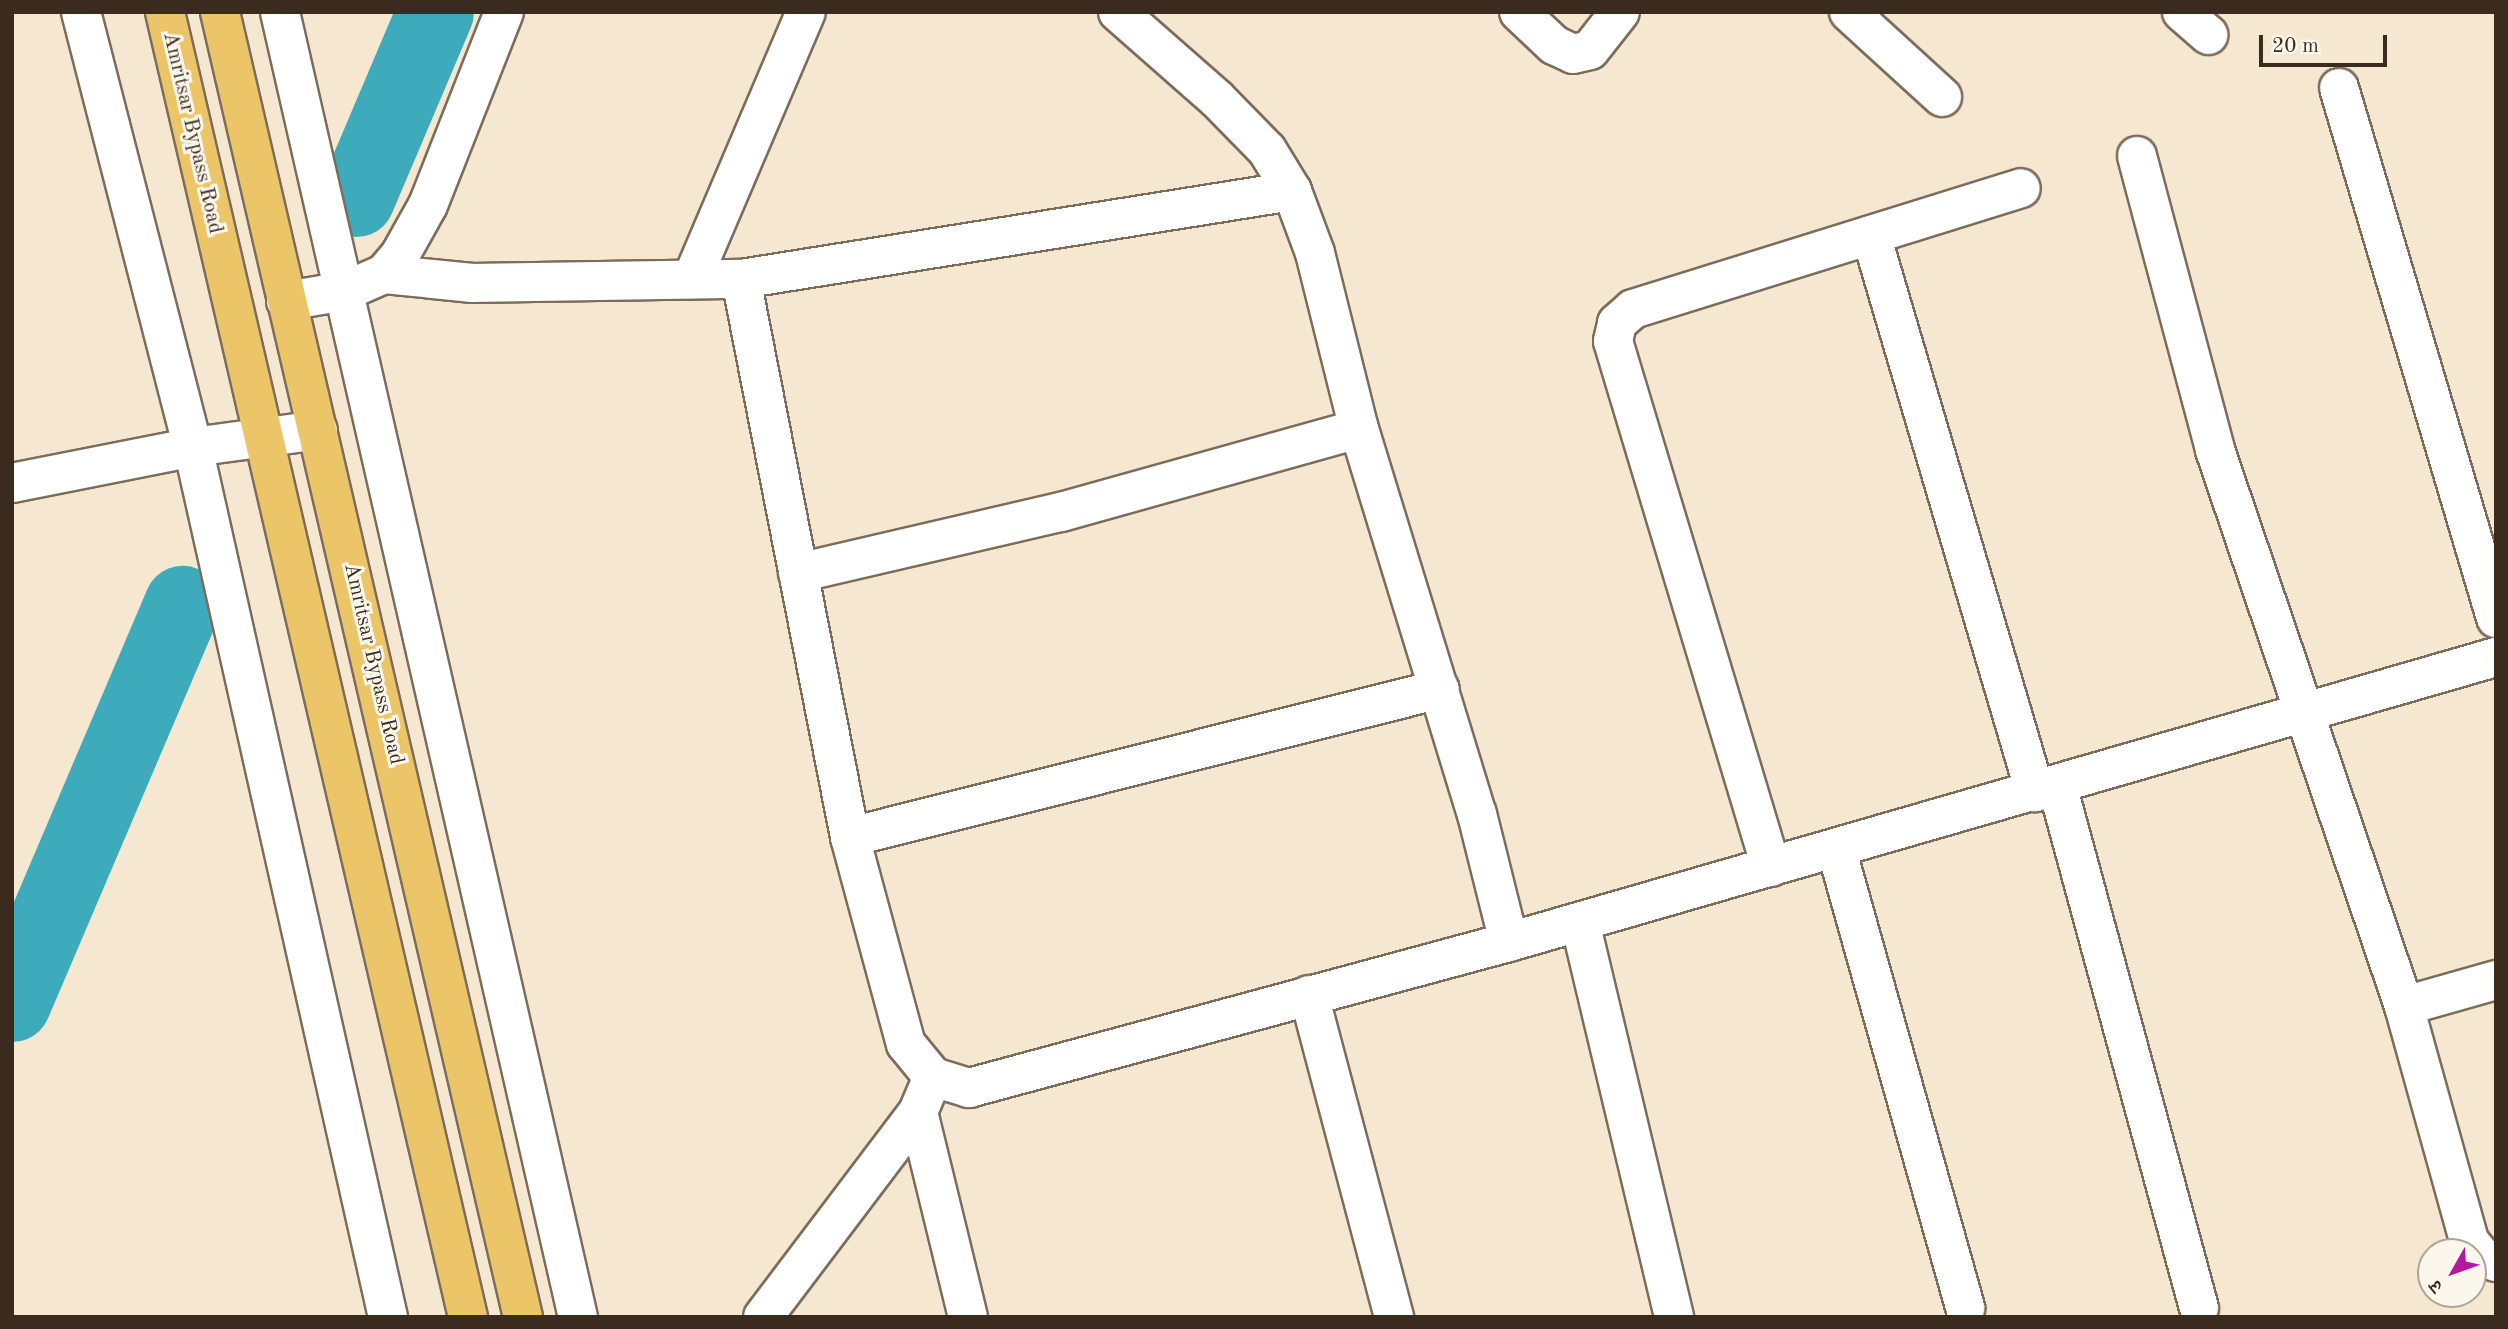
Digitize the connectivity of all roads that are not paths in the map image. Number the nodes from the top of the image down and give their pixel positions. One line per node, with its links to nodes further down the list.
1 (81, 12): 25 (street)
2 (165, 12): 24 (highway, Amritsar Bypass Road)
3 (220, 12): 21 (highway, Amritsar Bypass Road)
4 (280, 12): 20 (street)
5 (504, 12): 17 (street)
6 (806, 12): 18 (street)
7 (1118, 12): 15 (street)
8 (1519, 12): 9 (street)
9 (1620, 12)
10 (1849, 12): 12 (street)
11 (2339, 88): 28 (street)
12 (1942, 97)
13 (2137, 156): 31 (street)
14 (2021, 188): 16 (street)
15 (1292, 191): 19 (street); 23 (street)
16 (1871, 235): 32 (street); 35 (street)
17 (384, 274): 18 (street); 20 (street)
18 (692, 279): 19 (street)
19 (741, 279): 27 (street)
20 (345, 292): 21 (street); 49 (street)
21 (286, 301): 22 (highway, Amritsar Bypass Road)
22 (318, 429): 24 (street); 48 (highway, Amritsar Bypass Road)
23 (1359, 429): 27 (street); 30 (street)
24 (264, 437): 25 (street); 47 (highway, Amritsar Bypass Road)
25 (193, 447): 26 (street); 46 (street)
26 (12, 483)
27 (799, 573): 33 (street)
28 (2496, 618)
29 (2496, 657): 31 (street)
30 (1440, 689): 33 (street); 37 (street)
31 (2307, 715): 32 (street); 40 (street)
32 (2046, 789): 34 (street); 45 (street)
33 (850, 837): 41 (street)
34 (1836, 848): 35 (street); 44 (street)
35 (1771, 867): 36 (street)
36 (1580, 922): 37 (street); 53 (street)
37 (1508, 943): 39 (street)
38 (2496, 980): 40 (street)
39 (1310, 995): 41 (street); 52 (street)
40 (2404, 1006): 43 (street)
41 (933, 1077): 42 (street)
42 (918, 1112): 50 (street); 51 (street)
43 (2496, 1262)
44 (1965, 1308)
45 (2199, 1308)
46 (388, 1317)
47 (468, 1317)
48 (523, 1317)
49 (578, 1317)
50 (763, 1317)
51 (968, 1317)
52 (1394, 1317)
53 (1674, 1317)

